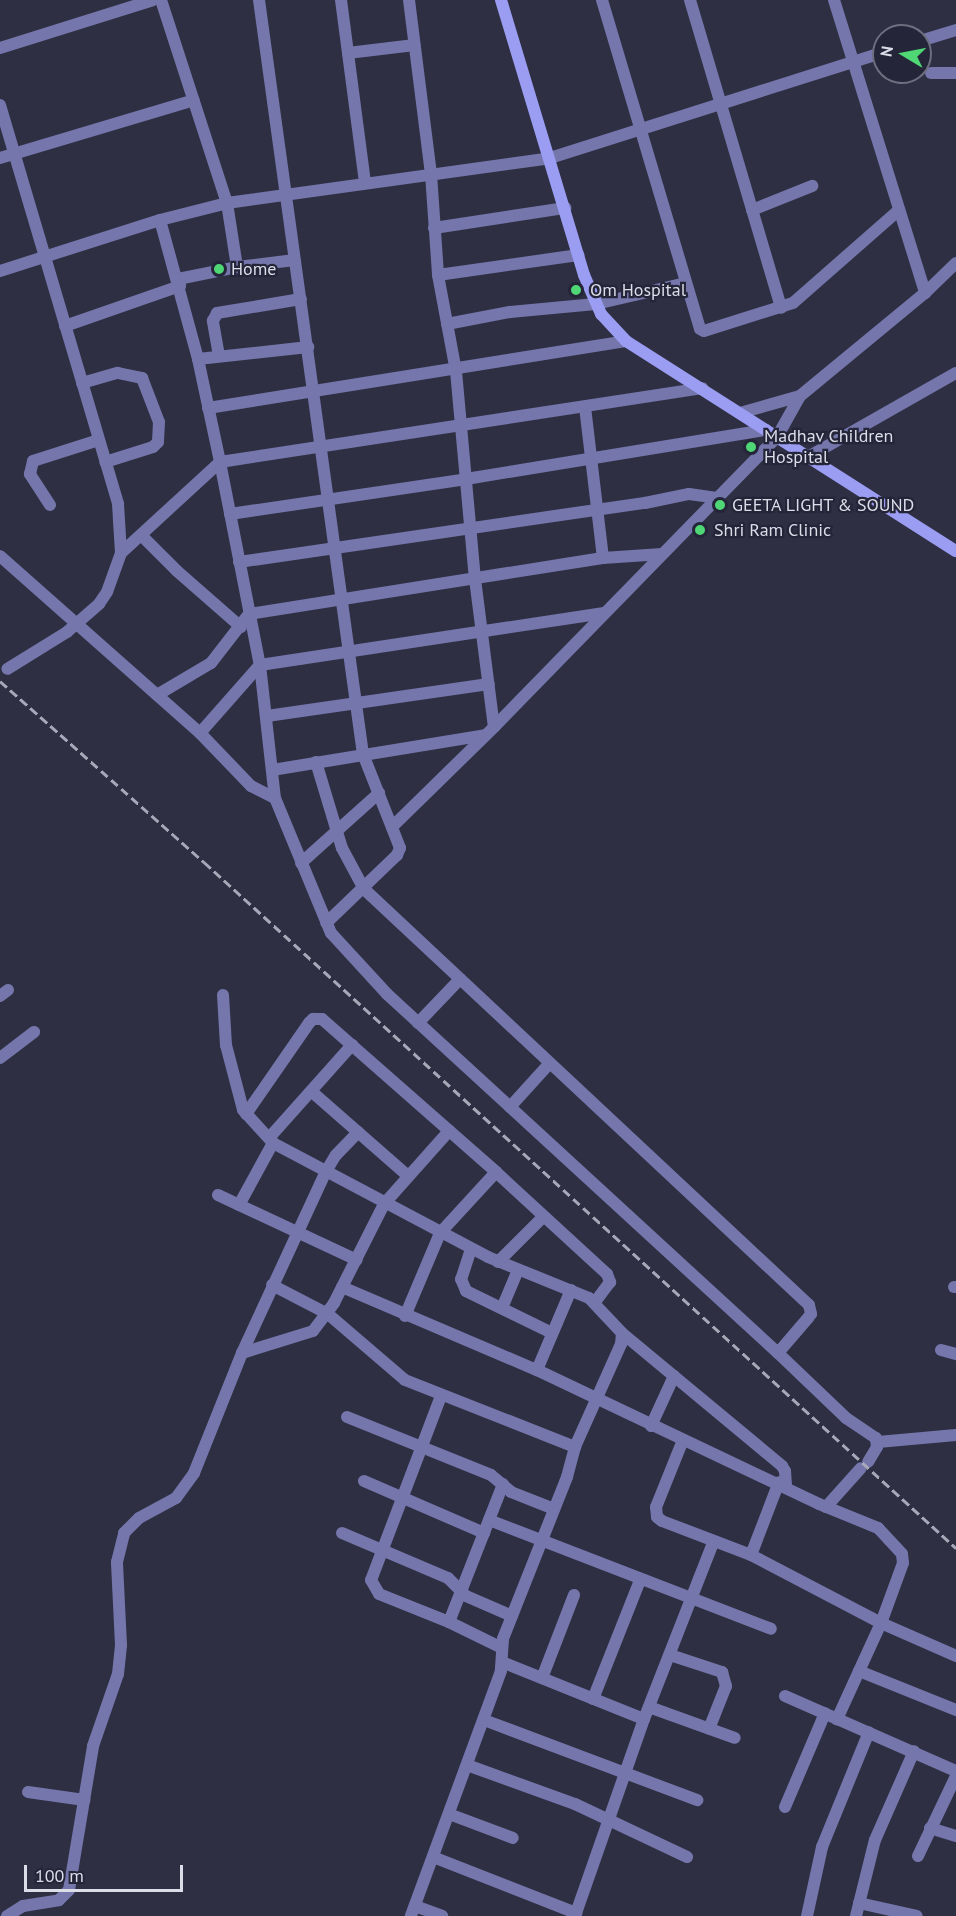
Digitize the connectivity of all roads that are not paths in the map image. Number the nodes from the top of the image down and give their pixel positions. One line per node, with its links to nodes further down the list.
1 (153, 0): 13 (street)
2 (161, 0): 19 (street)
3 (259, 0): 28 (street)
4 (341, 0): 14 (street)
5 (409, 0): 12 (street)
6 (501, 0): 24 (main road)
7 (602, 0): 22 (street)
8 (690, 0): 20 (street)
9 (834, 0): 16 (street)
10 (956, 30): 11 (street)
11 (932, 37)
12 (415, 45): 14 (street); 25 (street)
13 (0, 48)
14 (348, 53): 26 (street)
15 (872, 55): 16 (street)
16 (853, 61): 20 (street); 32 (street)
17 (932, 73): 18 (street)
18 (956, 73)
19 (194, 100): 23 (street); 29 (street)
20 (721, 103): 22 (street); 31 (street)
21 (0, 105): 23 (street)
22 (640, 128): 24 (street); 43 (street)
23 (6, 156): 36 (street)
24 (550, 158): 25 (street); 30 (main road)
25 (431, 174): 26 (street); 34 (street)
26 (365, 183): 28 (street)
27 (812, 186): 31 (street)
28 (285, 194): 29 (street); 37 (street)
29 (227, 203): 33 (street); 39 (street)
30 (565, 208): 34 (street); 35 (main road)
31 (752, 210): 47 (street)
32 (899, 210): 44 (street); 47 (street)
33 (160, 220): 36 (street); 42 (street)
34 (434, 228): 41 (street)
35 (579, 255): 41 (street); 46 (main road)
36 (44, 257): 40 (street); 49 (street)
37 (295, 260): 39 (street); 45 (street)
38 (956, 263): 44 (street)
39 (237, 267): 42 (street)
40 (0, 271)
41 (438, 275): 48 (street)
42 (179, 282): 49 (street); 53 (street)
43 (686, 283): 46 (street); 47 (street)
44 (925, 293): 59 (street)
45 (301, 299): 51 (street); 52 (street)
46 (596, 304): 48 (street); 50 (main road)
47 (781, 308)
48 (447, 324): 54 (street)
49 (64, 326): 56 (street)
50 (626, 341): 54 (street); 57 (main road)
51 (308, 347): 52 (street); 58 (street)
52 (219, 356): 53 (street)
53 (198, 359): 61 (street)
54 (456, 371): 58 (street); 63 (street)
55 (956, 373): 67 (street)
56 (82, 383): 65 (street); 69 (street)
57 (702, 388): 60 (street); 62 (main road)
58 (314, 392): 61 (street); 66 (street)
59 (800, 396): 62 (street); 64 (street)
60 (585, 407): 63 (street); 68 (street)
61 (208, 408): 70 (street)
62 (740, 413): 64 (main road)
63 (461, 425): 66 (street); 71 (street)
64 (771, 434): 67 (main road); 68 (street); 73 (street)
65 (99, 440): 69 (street); 74 (street)
66 (321, 446): 70 (street); 72 (street)
67 (808, 457): 80 (main road)
68 (591, 459): 71 (street); 75 (street)
69 (105, 462): 81 (street)
70 (220, 462): 76 (street); 78 (street)
71 (466, 479): 72 (street); 77 (street)
72 (330, 498): 76 (street); 79 (street)
73 (717, 498): 75 (street); 82 (street)
74 (50, 505)
75 (597, 509): 77 (street); 84 (street)
76 (230, 514): 85 (street)
77 (470, 528): 79 (street); 86 (street)
78 (141, 535): 81 (street); 91 (street)
79 (336, 548): 85 (street); 87 (street)
80 (956, 551)
81 (121, 553): 90 (street)
82 (662, 554): 84 (street); 88 (street)
83 (0, 556): 90 (street)
84 (603, 558): 86 (street)
85 (239, 562): 89 (street)
86 (475, 579): 87 (street); 92 (street)
87 (343, 598): 89 (street); 93 (street)
88 (604, 613): 92 (street); 100 (street)
89 (249, 614): 91 (street); 94 (street)
90 (78, 624): 95 (street); 97 (street)
91 (241, 627): 97 (street)
92 (483, 632): 93 (street); 96 (street)
93 (351, 652): 94 (street); 98 (street)
94 (260, 665): 99 (street); 101 (street)
95 (7, 669)
96 (489, 684): 98 (street); 100 (street)
97 (157, 695): 101 (street)
98 (358, 702): 99 (street); 102 (street)
99 (267, 716): 104 (street)
100 (489, 731): 102 (street); 107 (street)
101 (200, 733): 106 (street)
102 (363, 754): 103 (street); 105 (street)
103 (316, 762): 104 (street); 108 (street)
104 (272, 770): 106 (street)
105 (379, 793): 107 (street); 108 (street)
106 (275, 798): 109 (street)
107 (392, 826): 110 (street)
108 (336, 830): 109 (street); 110 (street)
109 (302, 863): 111 (street)
110 (364, 889): 111 (street); 112 (street)
111 (326, 923): 114 (street)
112 (460, 980): 114 (street); 118 (street)
113 (223, 995): 121 (street)
114 (418, 1023): 120 (street)
115 (34, 1032): 117 (street)
116 (352, 1045): 119 (street); 121 (street); 122 (street)
117 (0, 1057)
118 (549, 1064): 120 (street); 149 (street)
119 (311, 1091): 123 (street); 124 (street)
120 (510, 1107): 149 (street)
121 (246, 1114): 124 (street)
122 (449, 1131): 125 (street); 127 (street)
123 (358, 1132): 126 (street); 127 (street)
124 (271, 1141): 126 (street); 130 (street)
125 (496, 1172): 131 (street); 133 (street)
126 (325, 1173): 129 (street); 132 (street)
127 (408, 1176): 129 (street)
128 (218, 1195): 130 (street)
129 (384, 1204): 133 (street); 135 (street)
130 (239, 1205): 132 (street)
131 (543, 1217): 136 (street); 141 (street)
132 (297, 1232): 135 (street); 138 (street)
133 (441, 1233): 134 (street); 144 (street)
134 (471, 1249): 136 (street); 142 (street)
135 (357, 1260): 139 (street)
136 (498, 1262): 137 (street)
137 (518, 1270): 140 (street); 142 (street)
138 (272, 1285): 143 (street); 148 (street)
139 (342, 1287): 143 (street); 144 (street)
140 (571, 1290): 141 (street); 145 (street)
141 (594, 1302): 146 (street)
142 (502, 1308): 145 (street)
143 (328, 1314): 148 (street); 153 (street)
144 (405, 1316): 151 (street)
145 (552, 1333): 151 (street)
146 (622, 1333): 152 (street); 154 (street)
147 (941, 1350): 150 (street)
148 (242, 1353): 205 (street)
149 (778, 1353): 158 (street)
150 (956, 1354)
151 (537, 1370): 154 (street)
152 (674, 1376): 156 (street); 164 (street)
153 (441, 1396): 160 (street); 161 (street)
154 (595, 1399): 156 (street); 161 (street)
155 (347, 1417): 160 (street)
156 (651, 1426): 159 (street)
157 (956, 1435): 158 (street)
158 (873, 1437): 166 (street)
159 (683, 1440): 164 (street); 172 (street)
160 (423, 1448): 163 (street); 165 (street)
161 (575, 1448): 167 (street)
162 (364, 1481): 165 (street)
163 (503, 1484): 167 (street); 168 (street)
164 (782, 1484): 166 (street); 174 (street)
165 (403, 1498): 170 (street); 173 (street)
166 (826, 1507): 181 (street)
167 (554, 1509): 171 (street)
168 (489, 1520): 170 (street); 171 (street)
169 (342, 1533): 173 (street)
170 (484, 1533): 176 (street)
171 (542, 1540): 175 (street); 179 (street)
172 (713, 1543): 174 (street); 178 (street)
173 (382, 1550): 176 (street); 180 (street)
174 (751, 1555): 181 (street)
175 (640, 1580): 178 (street); 190 (street)
176 (461, 1592): 179 (street); 180 (street)
177 (574, 1595): 188 (street)
178 (692, 1598): 182 (street); 184 (street)
179 (512, 1616): 183 (street)
180 (449, 1622): 183 (street)
181 (881, 1623): 185 (street); 187 (street)
182 (771, 1629)
183 (500, 1647): 186 (street)
184 (670, 1655): 192 (street); 196 (street)
185 (956, 1656)
186 (501, 1662): 188 (street); 195 (street)
187 (859, 1671): 191 (street); 194 (street)
188 (542, 1678): 190 (street)
189 (785, 1696): 193 (street)
190 (593, 1699): 192 (street)
191 (956, 1710)
192 (646, 1713): 196 (street); 202 (street)
193 (825, 1713): 194 (street); 207 (street)
194 (837, 1719): 197 (street)
195 (484, 1720): 200 (street); 202 (street)
196 (709, 1729): 198 (street)
197 (868, 1732): 199 (street); 221 (street)
198 (735, 1738)
199 (914, 1751): 201 (street); 216 (street)
200 (468, 1765): 208 (street); 209 (street)
201 (956, 1771)
202 (625, 1772): 206 (street); 209 (street)
203 (956, 1776): 210 (street)
204 (28, 1792): 205 (street)
205 (84, 1800): 219 (street)
206 (697, 1800)
207 (785, 1807)
208 (449, 1814): 212 (street); 214 (street)
209 (608, 1820): 215 (street); 218 (street)
210 (930, 1828): 211 (street); 213 (street)
211 (956, 1836)
212 (513, 1838)
213 (918, 1856)
214 (433, 1857): 217 (street); 218 (street)
215 (687, 1857)
216 (859, 1903): 222 (street); 223 (street)
217 (413, 1911): 220 (street)
218 (575, 1915)
219 (7, 1916)
220 (442, 1916)
221 (807, 1916)
222 (856, 1916)
223 (917, 1916)

